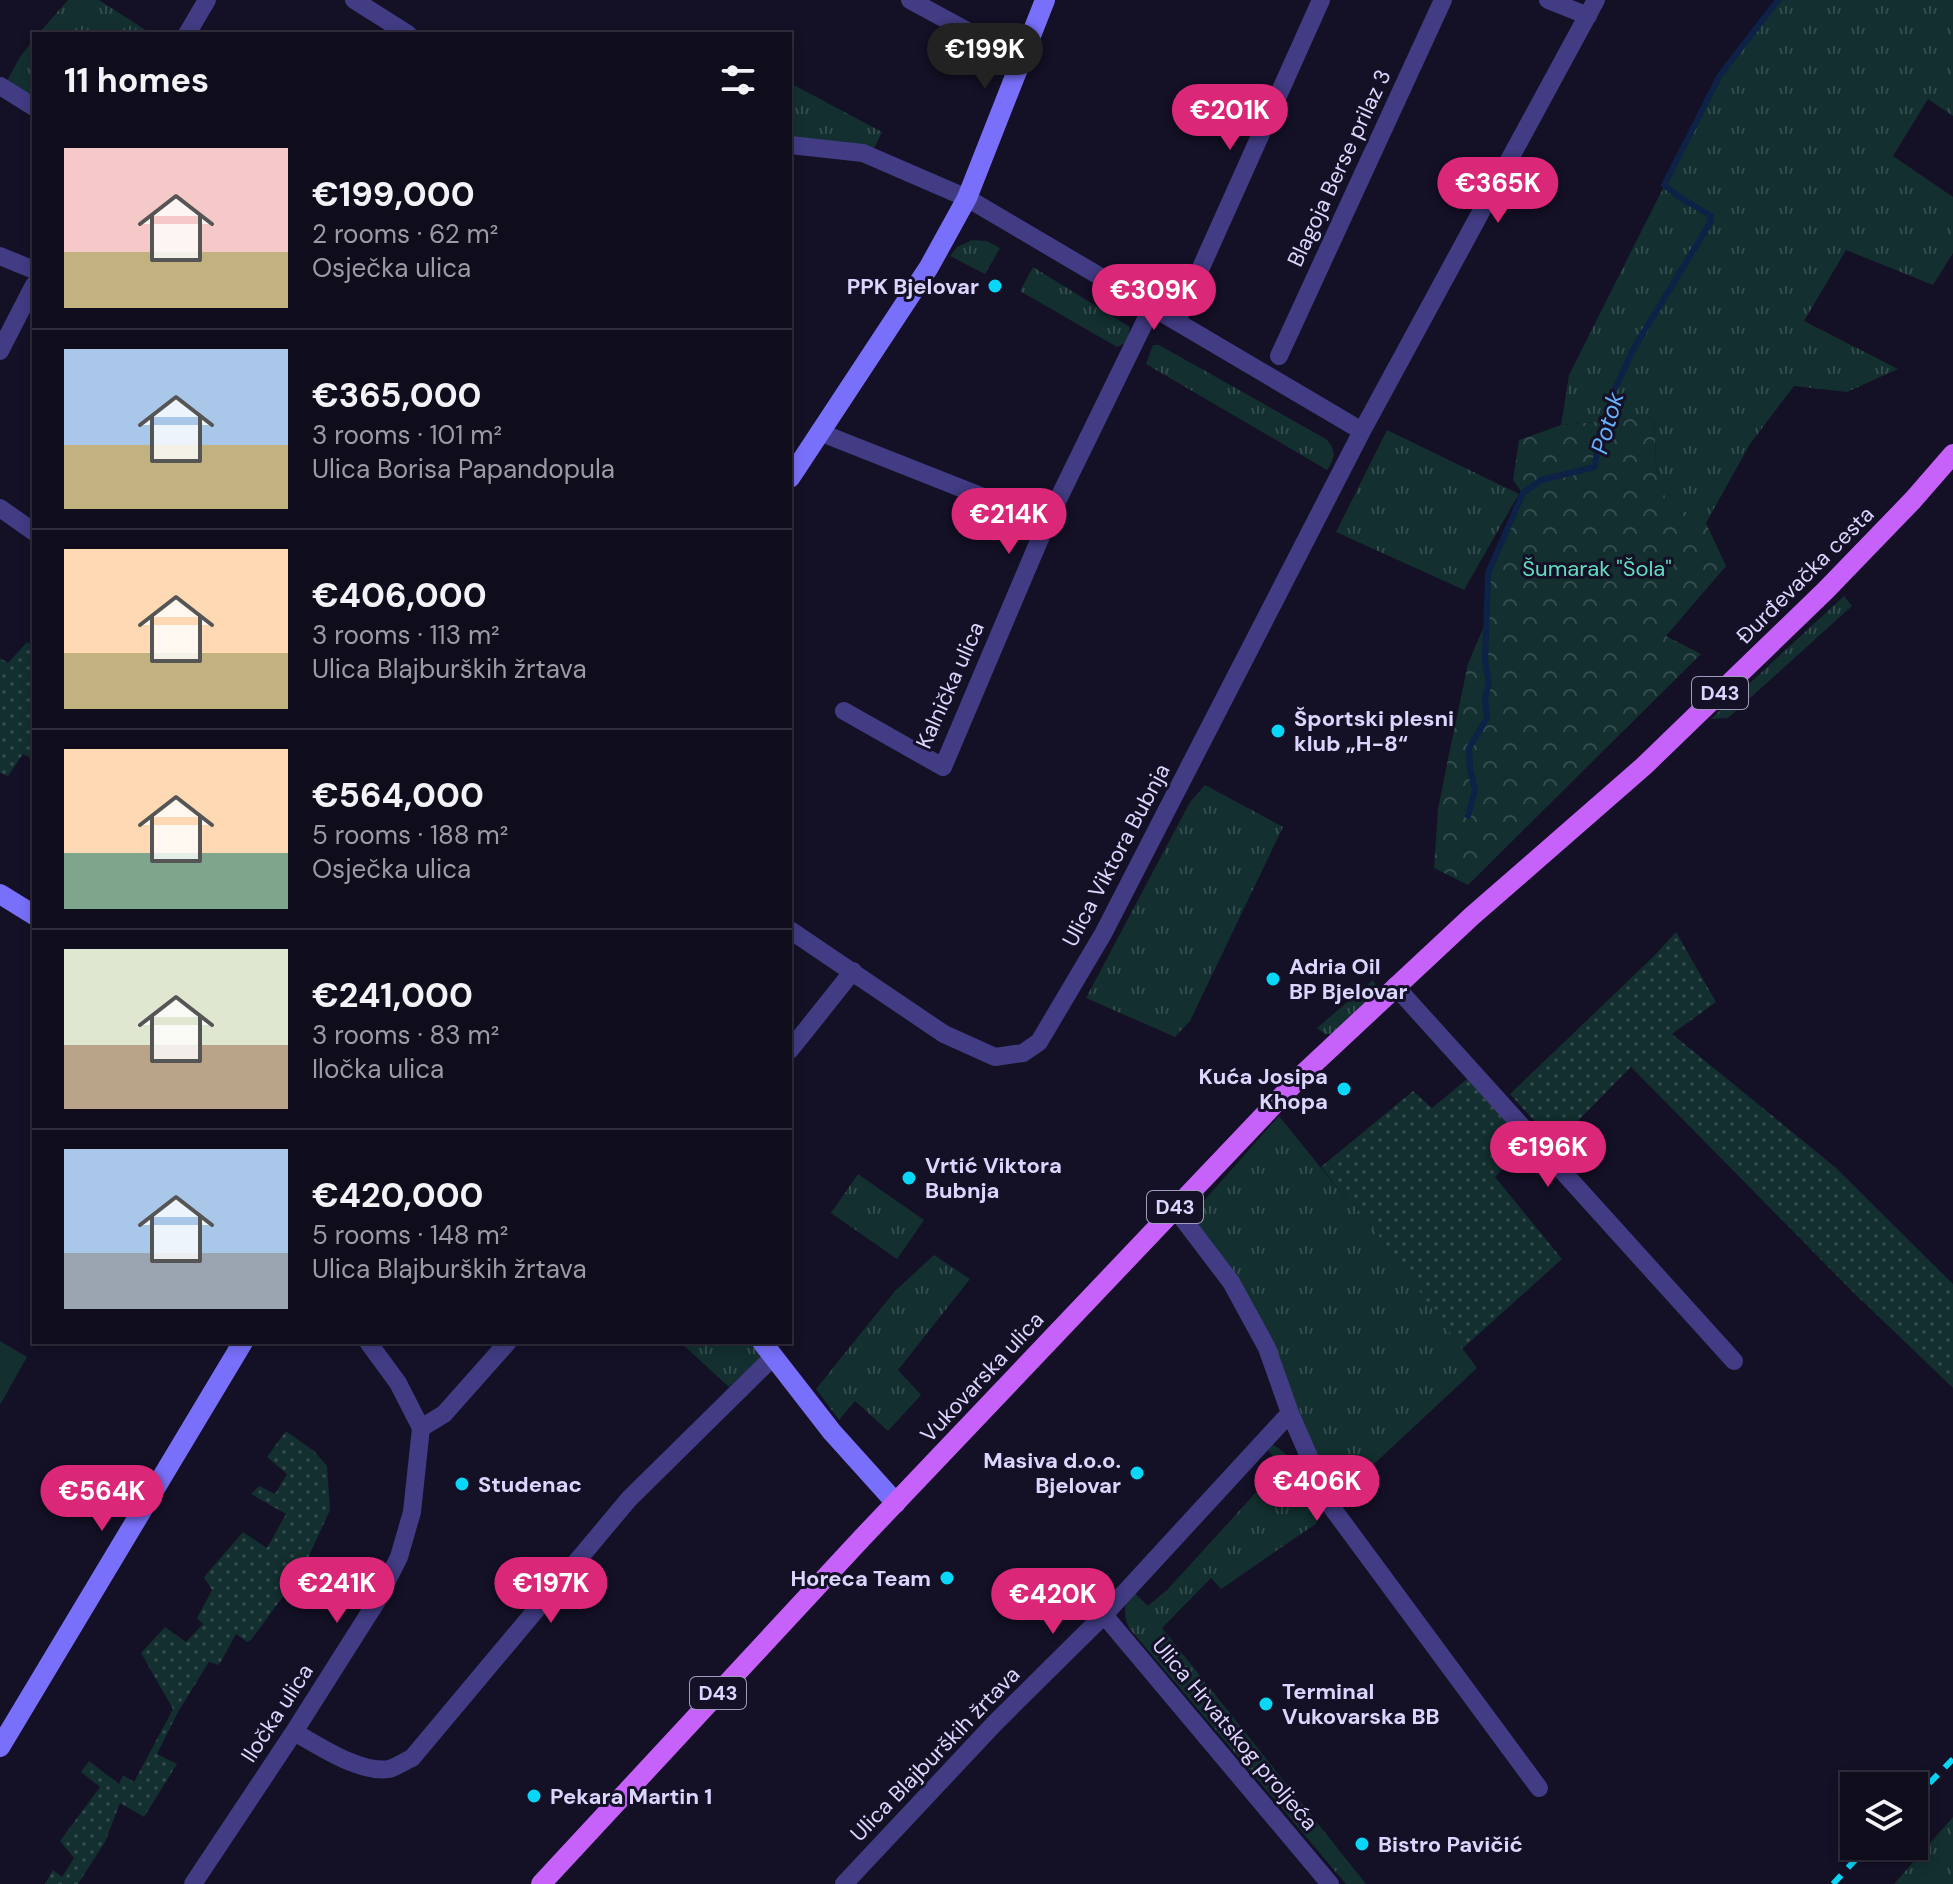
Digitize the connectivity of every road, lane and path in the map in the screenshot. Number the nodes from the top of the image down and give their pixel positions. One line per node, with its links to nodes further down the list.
1 (207, 0): 9 (street)
2 (354, 0): 10 (street)
3 (910, 0): 11 (street)
4 (1045, 0): 11 (street)
5 (1321, 0): 20 (street)
6 (1443, 0): 22 (street, Blagoja Berse prilaz 3)
7 (1548, 0): 8 (street)
8 (1592, 8): 23 (street, Ulica Viktora Bubnja)
9 (188, 32)
10 (405, 32)
11 (1021, 60): 15 (street)
12 (0, 86): 13 (street)
13 (32, 106)
14 (792, 145): 15 (street)
15 (967, 198): 19 (street); 24 (street)
16 (0, 256): 17 (street)
17 (32, 269)
18 (32, 289): 21 (street)
19 (1152, 307): 20 (street); 28 (street, Kalnička ulica)
20 (1177, 321): 23 (street)
21 (0, 351)
22 (1279, 356)
23 (1362, 431): 35 (street, Ulica Viktora Bubnja)
24 (819, 432): 26 (street); 28 (street)
25 (1953, 454): 33 (main road, Đurđevačka cesta / D43)
26 (792, 475)
27 (0, 508): 29 (street)
28 (1047, 522): 30 (street, Kalnička ulica)
29 (32, 531)
30 (844, 711)
31 (0, 894): 32 (street)
32 (32, 914)
33 (1472, 916): 36 (main road, Vukovarska ulica / D43)
34 (792, 931): 35 (street, Ulica Viktora Bubnja)
35 (853, 971): 37 (street)
36 (1395, 986): 38 (main road, Vukovarska ulica / D43); 43 (street)
37 (792, 1047)
38 (1174, 1207): 44 (street); 46 (main road, Vukovarska ulica / D43)
39 (242, 1344): 49 (street)
40 (369, 1344): 45 (street)
41 (506, 1344): 45 (street)
42 (767, 1350): 46 (street); 48 (street)
43 (1734, 1361)
44 (1290, 1413): 47 (street, Ulica Blajburških žrtava); 50 (street)
45 (421, 1428): 48 (street, Iločka ulica)
46 (896, 1503): 52 (main road, Vukovarska ulica / D43)
47 (1104, 1615): 53 (street, Ulica Blajburških žrtava); 54 (street, Ulica Hrvatskog proljeća)
48 (294, 1732): 51 (street, Iločka ulica)
49 (0, 1747)
50 (1539, 1788)
51 (193, 1884)
52 (541, 1884)
53 (844, 1884)
54 (1330, 1884)

